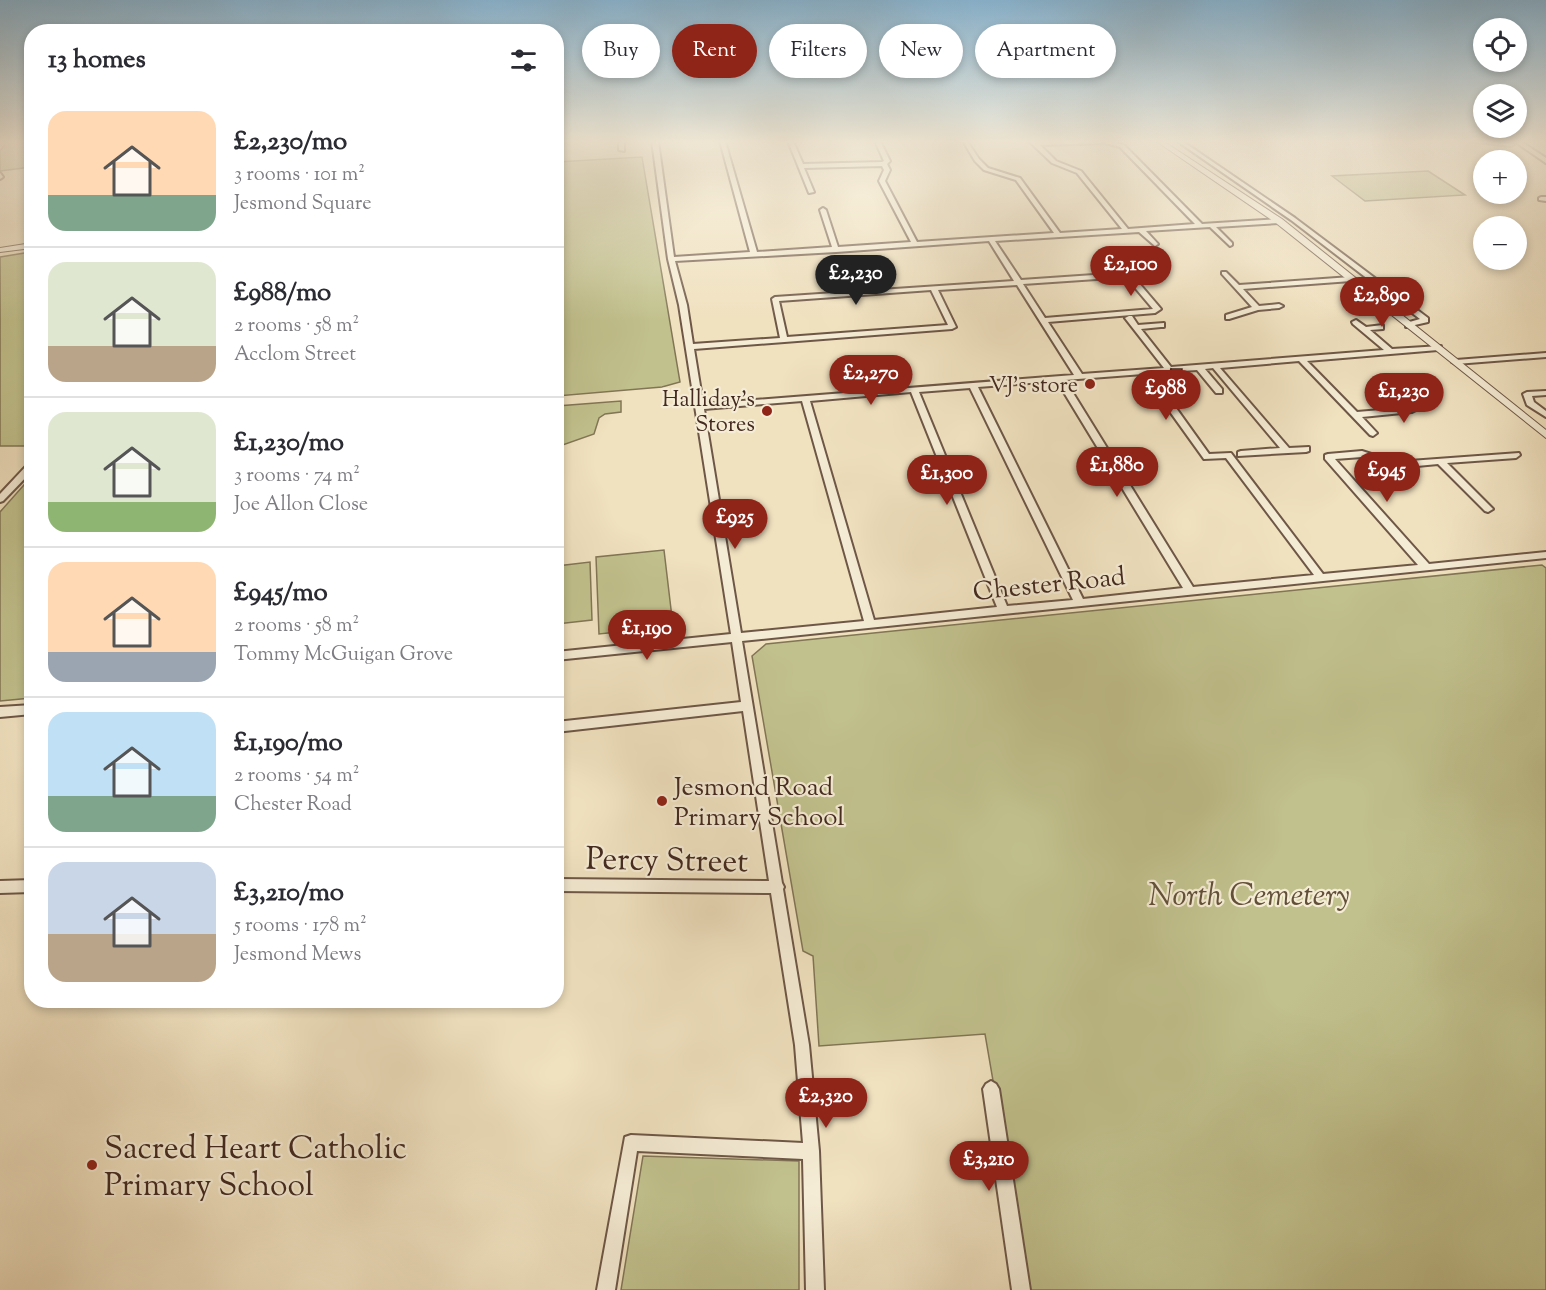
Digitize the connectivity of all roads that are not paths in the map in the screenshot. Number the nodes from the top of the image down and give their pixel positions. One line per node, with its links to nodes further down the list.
1 (663, 201): 24 (street)
2 (739, 201): 23 (street)
3 (893, 201): 17 (street)
4 (1034, 201): 15 (street)
5 (1102, 201): 14 (street)
6 (1176, 201): 12 (street)
7 (1249, 201): 10 (street)
8 (1266, 201): 39 (street)
9 (823, 210): 22 (street)
10 (1279, 221): 11 (street); 28 (street)
11 (1211, 225): 12 (street); 19 (street)
12 (1200, 226): 13 (street)
13 (1142, 230): 14 (street); 18 (street)
14 (1127, 231): 15 (street)
15 (1058, 235): 16 (street)
16 (991, 239): 17 (street); 29 (street)
17 (915, 244): 22 (street)
18 (1155, 244)
19 (1230, 244)
20 (24, 246): 21 (street)
21 (0, 250)
22 (836, 250): 23 (street)
23 (754, 254): 24 (street)
24 (671, 259): 44 (street)
25 (1119, 263): 27 (street)
26 (1224, 273): 30 (street)
27 (1128, 275): 29 (street); 36 (street)
28 (1351, 279): 30 (street); 39 (street)
29 (1018, 282): 31 (street); 36 (street)
30 (1237, 287): 33 (street)
31 (934, 289): 43 (street); 43 (street)
32 (1279, 306): 33 (street)
33 (1257, 308): 34 (street)
34 (1229, 317)
35 (1129, 318): 40 (street)
36 (1042, 320): 54 (street)
37 (1356, 322): 42 (street)
38 (1161, 325): 40 (street)
39 (1409, 325): 45 (street)
40 (1137, 327): 52 (street)
41 (1380, 327): 42 (street)
42 (1364, 329): 46 (street)
43 (784, 339): 44 (street)
44 (689, 347): 62 (street)
45 (1438, 348): 46 (street); 49 (street)
46 (1391, 352): 48 (street)
47 (1546, 355): 49 (street)
48 (1301, 359): 50 (street); 63 (street)
49 (1456, 362): 66 (street)
50 (1215, 366): 51 (street); 68 (street)
51 (1199, 367): 52 (street); 58 (street)
52 (1169, 369): 53 (street)
53 (1145, 371): 54 (street); 79 (street)
54 (1079, 376): 55 (street)
55 (1059, 377): 56 (street); 80 (street)
56 (973, 385): 57 (street); 81 (street)
57 (914, 389): 60 (street); 82 (street)
58 (1219, 391)
59 (1546, 393): 64 (street)
60 (805, 398): 62 (street); 83 (street)
61 (1405, 404): 63 (street)
62 (699, 406): 84 (street)
63 (1355, 415): 65 (street)
64 (1546, 415)
65 (1373, 434)
66 (1546, 435)
67 (1306, 449): 68 (street)
68 (1286, 450): 69 (street)
69 (1240, 454)
70 (1516, 456): 71 (street)
71 (1441, 463): 76 (street); 78 (street)
72 (24, 473): 74 (street)
73 (0, 483): 74 (street)
74 (15, 483): 75 (street)
75 (0, 499)
76 (1488, 509)
77 (1546, 555): 78 (street, Chester Road)
78 (1426, 567): 79 (street, Chester Road)
79 (1321, 578): 80 (street, Chester Road)
80 (1190, 591): 81 (street, Chester Road)
81 (1080, 603): 82 (street, Chester Road)
82 (1004, 611): 83 (street, Chester Road)
83 (870, 624): 84 (street, Chester Road)
84 (735, 638): 85 (street, Chester Road); 86 (street)
85 (564, 655)
86 (747, 706): 89 (street); 93 (street)
87 (24, 710): 88 (street)
88 (0, 712)
89 (564, 726)
90 (564, 885): 93 (street, Percy Street)
91 (24, 886): 92 (street)
92 (0, 887)
93 (778, 887): 95 (street)
94 (991, 1089): 98 (street)
95 (811, 1151): 96 (street); 97 (street)
96 (606, 1290)
97 (815, 1290)
98 (1021, 1290)

